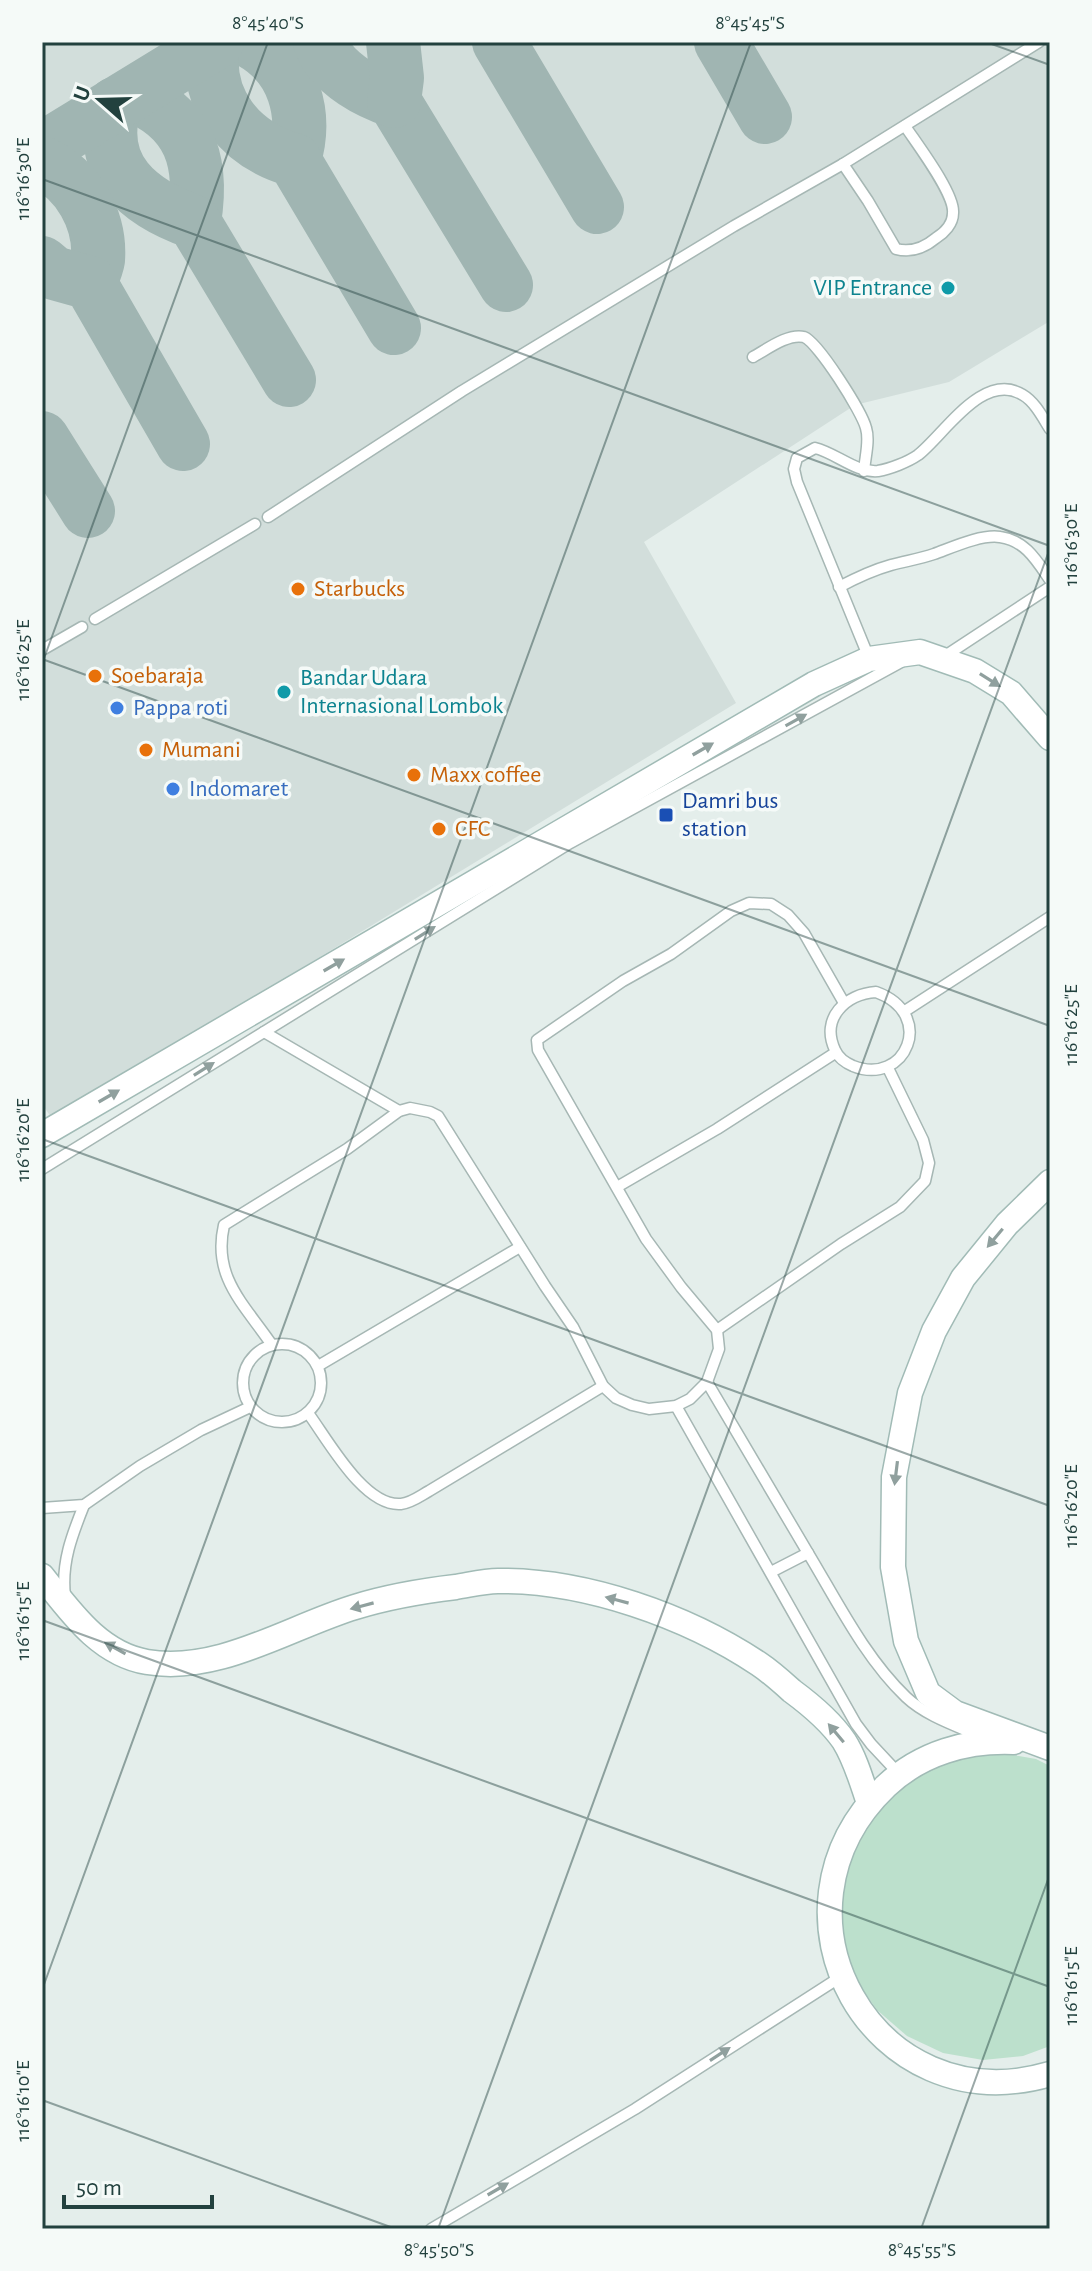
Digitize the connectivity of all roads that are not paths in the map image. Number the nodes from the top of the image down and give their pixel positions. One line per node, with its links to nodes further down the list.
1 (1039, 42): 2 (lane)
2 (905, 126): 3 (lane); 3 (lane)
3 (843, 164): 7 (lane)
4 (753, 357): 6 (lane)
5 (1050, 429): 6 (lane)
6 (864, 471): 10 (lane)
7 (268, 517)
8 (255, 524): 12 (lane)
9 (1050, 580): 10 (lane)
10 (839, 587): 16 (lane)
11 (1050, 587): 15 (lane)
12 (95, 619)
13 (82, 627): 14 (lane)
14 (42, 650)
15 (930, 656): 16 (street); 17 (street, one-way to 17); 21 (lane, one-way to 15)
16 (869, 659): 25 (street, one-way to 16)
17 (1050, 738)
18 (1050, 917): 20 (lane)
19 (844, 1003): 20 (lane); 22 (lane); 28 (lane)
20 (905, 1011): 23 (lane)
21 (264, 1032): 24 (lane); 26 (lane, one-way to 21)
22 (835, 1053): 23 (lane); 28 (lane)
23 (888, 1068): 30 (lane)
24 (399, 1111): 29 (lane); 31 (lane)
25 (42, 1135)
26 (42, 1169)
27 (1050, 1182): 45 (street, one-way to 45)
28 (617, 1187): 30 (lane)
29 (520, 1247): 32 (lane); 34 (lane)
30 (717, 1330): 33 (lane)
31 (272, 1345): 32 (lane); 36 (lane)
32 (318, 1366): 37 (lane)
33 (707, 1382): 35 (lane); 40 (lane)
34 (603, 1386): 35 (lane); 37 (lane)
35 (676, 1406): 41 (lane)
36 (250, 1407): 37 (lane); 38 (lane)
37 (308, 1413)
38 (84, 1505): 39 (lane); 43 (lane)
39 (42, 1508)
40 (808, 1553): 41 (lane); 44 (lane)
41 (771, 1572): 46 (lane)
42 (42, 1576): 43 (street)
43 (66, 1606): 47 (street, one-way to 43)
44 (992, 1741): 45 (street); 46 (street)
45 (1050, 1749)
46 (899, 1774): 47 (street)
47 (869, 1803): 48 (street)
48 (842, 1976): 49 (street); 50 (lane, one-way to 48)
49 (1050, 2074)
50 (431, 2229)

